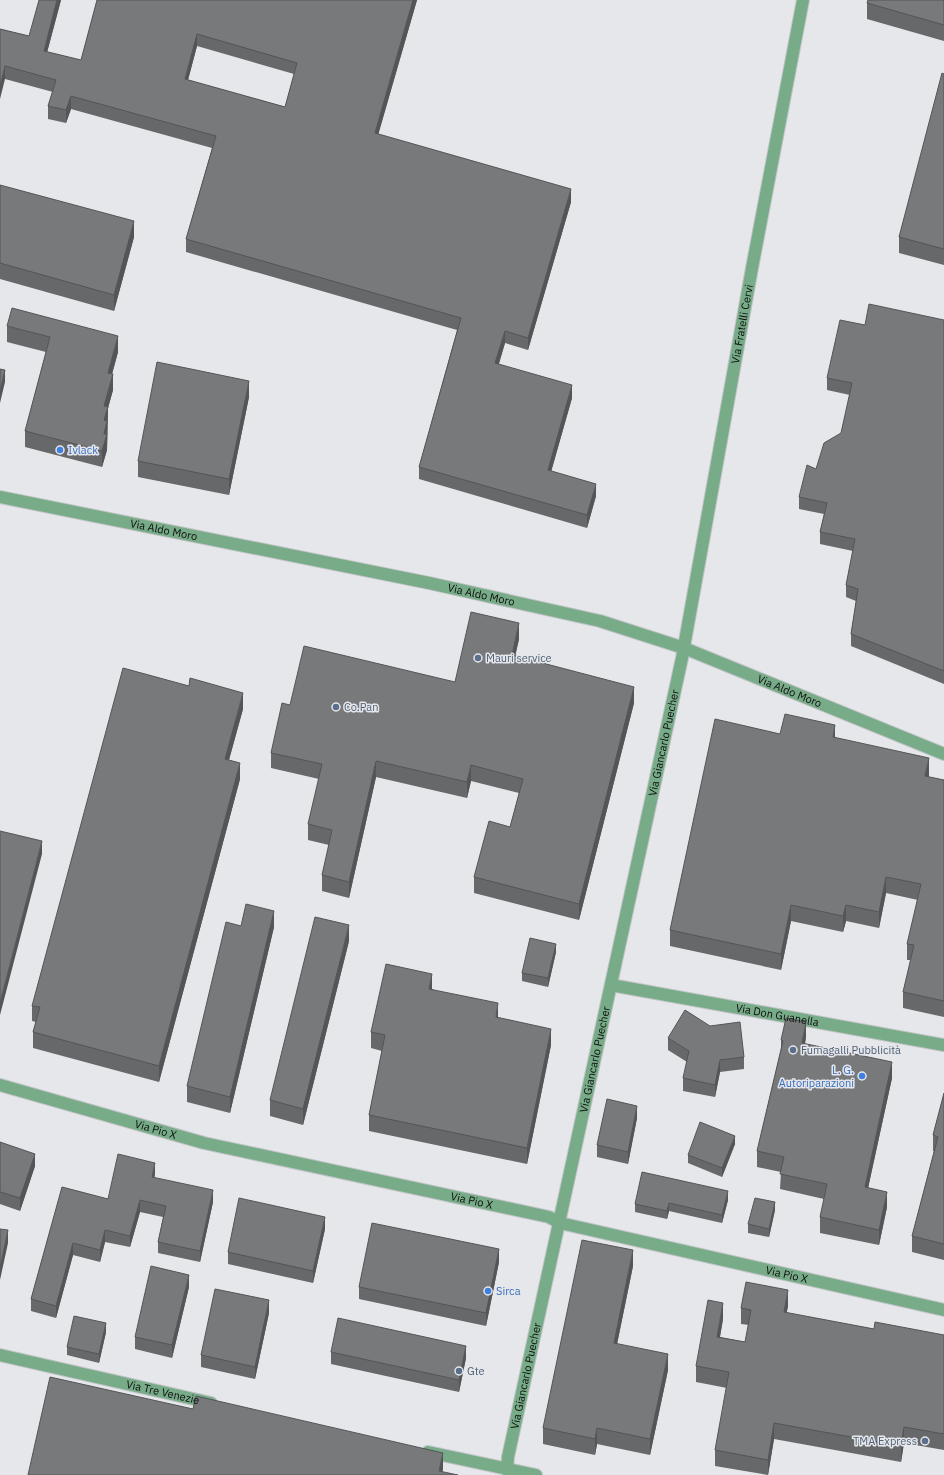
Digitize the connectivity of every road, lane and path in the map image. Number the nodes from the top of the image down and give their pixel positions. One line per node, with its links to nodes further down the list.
1 (803, 0): 3 (street, Via Fratelli Cervi)
2 (0, 497): 3 (street, Via Aldo Moro)
3 (684, 648): 4 (street, Via Aldo Moro); 5 (street, Via Giancarlo Puecher)
4 (944, 754)
5 (611, 985): 6 (street, Via Don Guanella); 8 (street, Via Giancarlo Puecher)
6 (944, 1046)
7 (0, 1085): 8 (street, Via Pio X)
8 (560, 1223): 9 (street, Via Pio X); 13 (street, Via Giancarlo Puecher)
9 (944, 1310)
10 (0, 1355): 11 (street, Via Tre Venezie)
11 (220, 1405)
12 (413, 1449): 13 (street)
13 (503, 1473): 14 (street)
14 (536, 1475)

